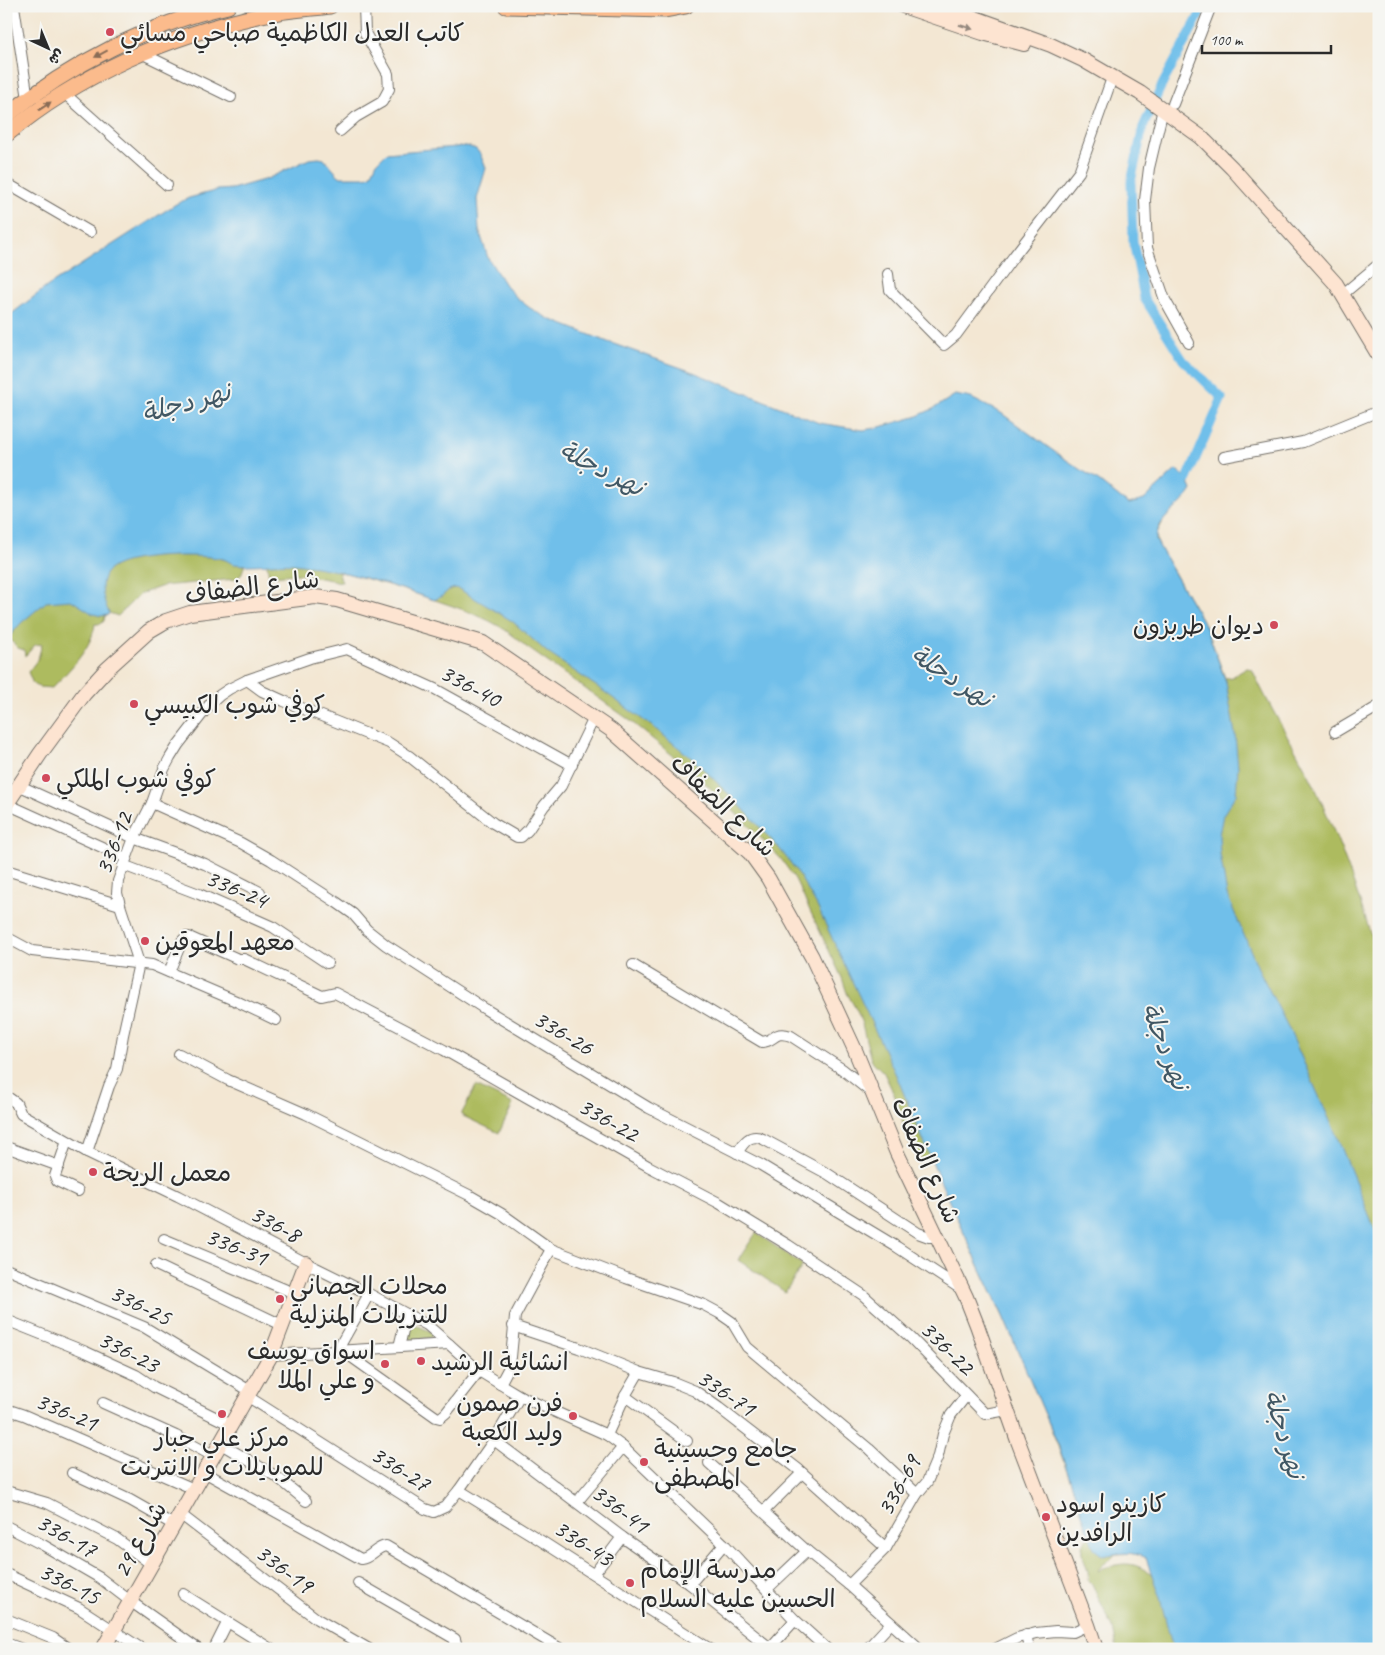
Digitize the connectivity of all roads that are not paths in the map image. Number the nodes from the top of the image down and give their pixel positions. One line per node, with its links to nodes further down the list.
1 (14, 6): 14 (street)
2 (228, 6): 14 (main road, one-way to 14)
3 (330, 6): 10 (main road)
4 (364, 6): 17 (street)
5 (506, 6): 6 (main road)
6 (686, 6)
7 (903, 6): 11 (street, one-way to 11)
8 (942, 6): 11 (street)
9 (1211, 6): 15 (street)
10 (140, 54): 12 (main road); 13 (street)
11 (1107, 75): 15 (street); 23 (street)
12 (64, 93): 18 (main road, one-way to 12); 20 (street)
13 (231, 97)
14 (28, 99): 16 (main road)
15 (1169, 109): 24 (street); 25 (street)
16 (6, 116)
17 (340, 131)
18 (6, 135)
19 (6, 183): 21 (street)
20 (167, 185)
21 (90, 232)
22 (1379, 264): 24 (street)
23 (888, 274)
24 (1342, 294): 26 (street)
25 (1188, 343)
26 (1379, 356)
27 (1379, 411): 28 (street)
28 (1224, 457)
29 (347, 649): 30 (street, 336-12); 34 (street, 336-40)
30 (247, 680): 34 (street); 36 (street, 336-12)
31 (1379, 706): 33 (street)
32 (594, 718): 34 (street); 35 (street, شارع الضفاف); 50 (street, شارع الضفاف)
33 (1335, 732)
34 (572, 765)
35 (13, 790): 37 (street, شارع الضفاف); 38 (street)
36 (152, 802): 38 (street, 336-12); 55 (street, 336-26)
37 (7, 804): 39 (street, 336-24)
38 (134, 838): 39 (street, 336-12); 41 (street)
39 (124, 862): 42 (street, 336-12); 45 (street, 336-24)
40 (6, 870): 42 (street)
41 (260, 892)
42 (120, 905): 44 (street, 336-12)
43 (6, 937): 44 (street)
44 (139, 963): 47 (street); 54 (street)
45 (328, 963)
46 (633, 965): 50 (street)
47 (169, 972): 48 (street); 81 (street, 336-22)
48 (276, 1020)
49 (179, 1054): 60 (street)
50 (873, 1093): 58 (street, شارع الضفاف)
51 (6, 1096): 52 (street, 336-8)
52 (67, 1141): 54 (street, 336-8); 56 (street)
53 (6, 1147): 56 (street)
54 (86, 1152): 61 (street, 336-8)
55 (737, 1153): 58 (street); 64 (street, 336-26)
56 (58, 1166): 57 (street)
57 (78, 1191)
58 (937, 1237): 64 (street, شارع الضفاف)
59 (164, 1239): 65 (street, 336-31)
60 (551, 1249): 70 (street); 99 (street)
61 (306, 1263): 65 (street, شارع 29); 66 (street, 336-8)
62 (156, 1265): 69 (street)
63 (6, 1269): 78 (street, 336-25)
64 (962, 1289): 84 (street, شارع الضفاف)
65 (294, 1293): 69 (street, شارع 29)
66 (369, 1294): 67 (street, 336-8); 73 (street)
67 (407, 1314): 71 (street, 336-8); 72 (street)
68 (6, 1320): 85 (street, 336-23)
69 (282, 1325): 74 (street, شارع 29)
70 (513, 1326): 76 (street, 336-71); 77 (street)
71 (449, 1344): 72 (street); 75 (street, 336-8)
72 (400, 1347): 73 (street)
73 (340, 1351): 74 (street); 75 (street)
74 (270, 1355): 78 (street, شارع 29)
75 (479, 1371): 77 (street, 336-8)
76 (639, 1372): 80 (street); 94 (street, 336-71)
77 (500, 1384): 79 (street, 336-8)
78 (249, 1393): 85 (street, شارع 29); 97 (street, 336-27)
79 (520, 1396): 86 (street, 336-8); 87 (street, 336-27)
80 (625, 1396): 86 (street); 88 (street)
81 (966, 1396): 84 (street, 336-22); 99 (street, 336-69)
82 (103, 1403): 91 (street)
83 (6, 1409): 96 (street, 336-21)
84 (1007, 1410): 122 (street, شارع الضفاف)
85 (231, 1425): 89 (street, شارع 29)
86 (607, 1434): 90 (street, 336-8)
87 (494, 1440): 97 (street, 336-27); 101 (street, 336-41)
88 (688, 1441)
89 (221, 1444): 91 (street, شارع 29); 100 (street)
90 (623, 1447): 101 (street); 106 (street, 336-8)
91 (214, 1456): 93 (street, شارع 29)
92 (709, 1463): 102 (street)
93 (204, 1472): 96 (street, شارع 29); 136 (street)
94 (802, 1472): 102 (street); 107 (street, 336-71)
95 (72, 1473): 103 (street, 336-19)
96 (194, 1489): 103 (street, شارع 29)
97 (459, 1490): 111 (street, 336-43)
98 (6, 1491): 109 (street)
99 (917, 1494): 107 (street, 336-69)
100 (306, 1501)
101 (577, 1502): 105 (street, 336-41)
102 (764, 1511): 108 (street)
103 (177, 1519): 109 (street, شارع 29); 134 (street, 336-19)
104 (6, 1526): 117 (street, 336-17)
105 (622, 1536): 111 (street); 113 (street, 336-41)
106 (724, 1544): 113 (street); 115 (street, 336-8)
107 (886, 1548): 114 (street, 336-69)
108 (807, 1551): 114 (street); 115 (street)
109 (151, 1564): 117 (street, شارع 29)
110 (6, 1574): 123 (street, 336-15)
111 (594, 1574): 137 (street, 336-43)
112 (358, 1583): 135 (street)
113 (690, 1584): 126 (street, 336-41)
114 (849, 1585): 121 (street)
115 (767, 1589): 119 (street, 336-8)
116 (183, 1594): 120 (street)
117 (130, 1601): 123 (street, شارع 29); 131 (street)
118 (6, 1619): 128 (street)
119 (795, 1620): 126 (street); 138 (street, 336-8)
120 (227, 1623): 132 (street); 133 (street)
121 (890, 1623): 139 (street); 140 (street)
122 (1088, 1625): 124 (street); 143 (street, شارع الضفاف)
123 (113, 1631): 129 (street, شارع 29); 130 (street, 336-15)
124 (1026, 1636): 141 (street); 142 (street)
125 (6, 1643): 127 (street)
126 (770, 1648)
127 (22, 1649)
128 (69, 1649)
129 (103, 1649)
130 (142, 1649)
131 (198, 1649)
132 (214, 1649)
133 (271, 1649)
134 (369, 1649)
135 (452, 1649)
136 (561, 1649)
137 (710, 1649)
138 (827, 1649)
139 (867, 1649)
140 (920, 1649)
141 (995, 1649)
142 (1030, 1649)
143 (1096, 1649)

